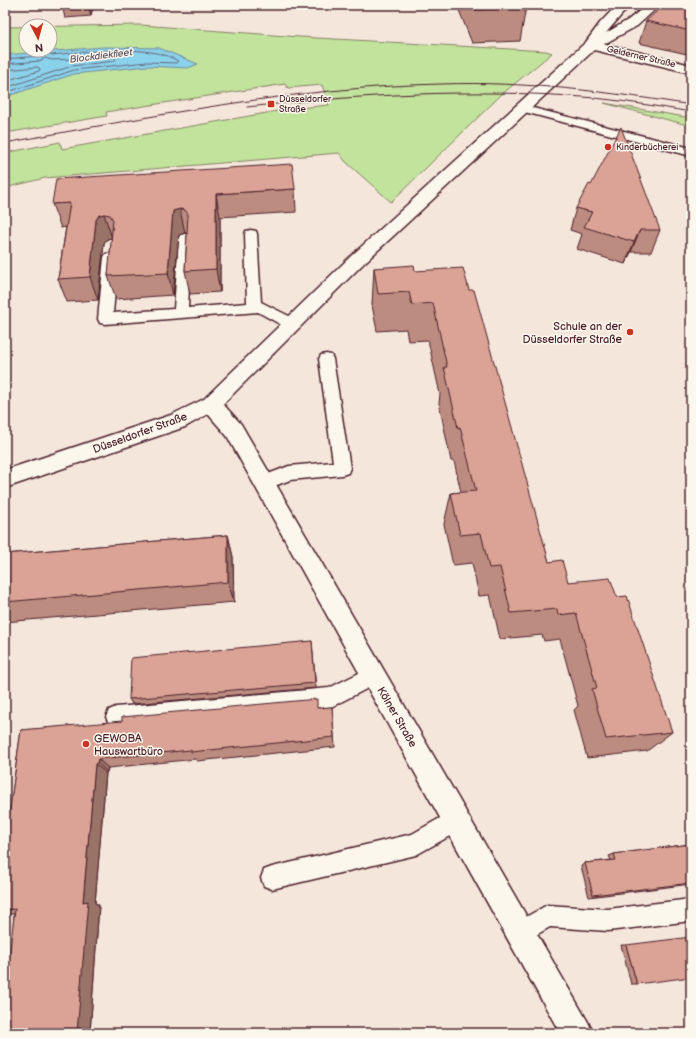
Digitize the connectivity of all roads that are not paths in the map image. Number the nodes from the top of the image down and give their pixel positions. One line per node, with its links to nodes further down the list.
1 (624, 5): 3 (street, Düsseldorfer Straße)
2 (654, 5): 3 (street, Düsseldorfer Straße)
3 (591, 45): 4 (street, Gelderner Straße); 5 (street, Düsseldorfer Straße)
4 (691, 69)
5 (521, 108): 6 (lane); 12 (street, Düsseldorfer Straße)
6 (691, 152)
7 (251, 234): 10 (lane)
8 (185, 238): 11 (lane)
9 (112, 243): 11 (lane)
10 (254, 308): 11 (lane); 12 (lane)
11 (181, 313)
12 (292, 324): 14 (street, Düsseldorfer Straße)
13 (326, 359): 16 (lane)
14 (211, 404): 15 (street, Düsseldorfer Straße); 16 (street, Kölner Straße)
15 (5, 479)
16 (264, 483): 17 (street, Kölner Straße)
17 (374, 675): 18 (lane); 19 (street, Kölner Straße)
18 (116, 717)
19 (456, 820): 20 (lane); 22 (street, Kölner Straße)
20 (272, 878)
21 (691, 910): 22 (lane)
22 (520, 932): 23 (street, Kölner Straße)
23 (577, 1033)

